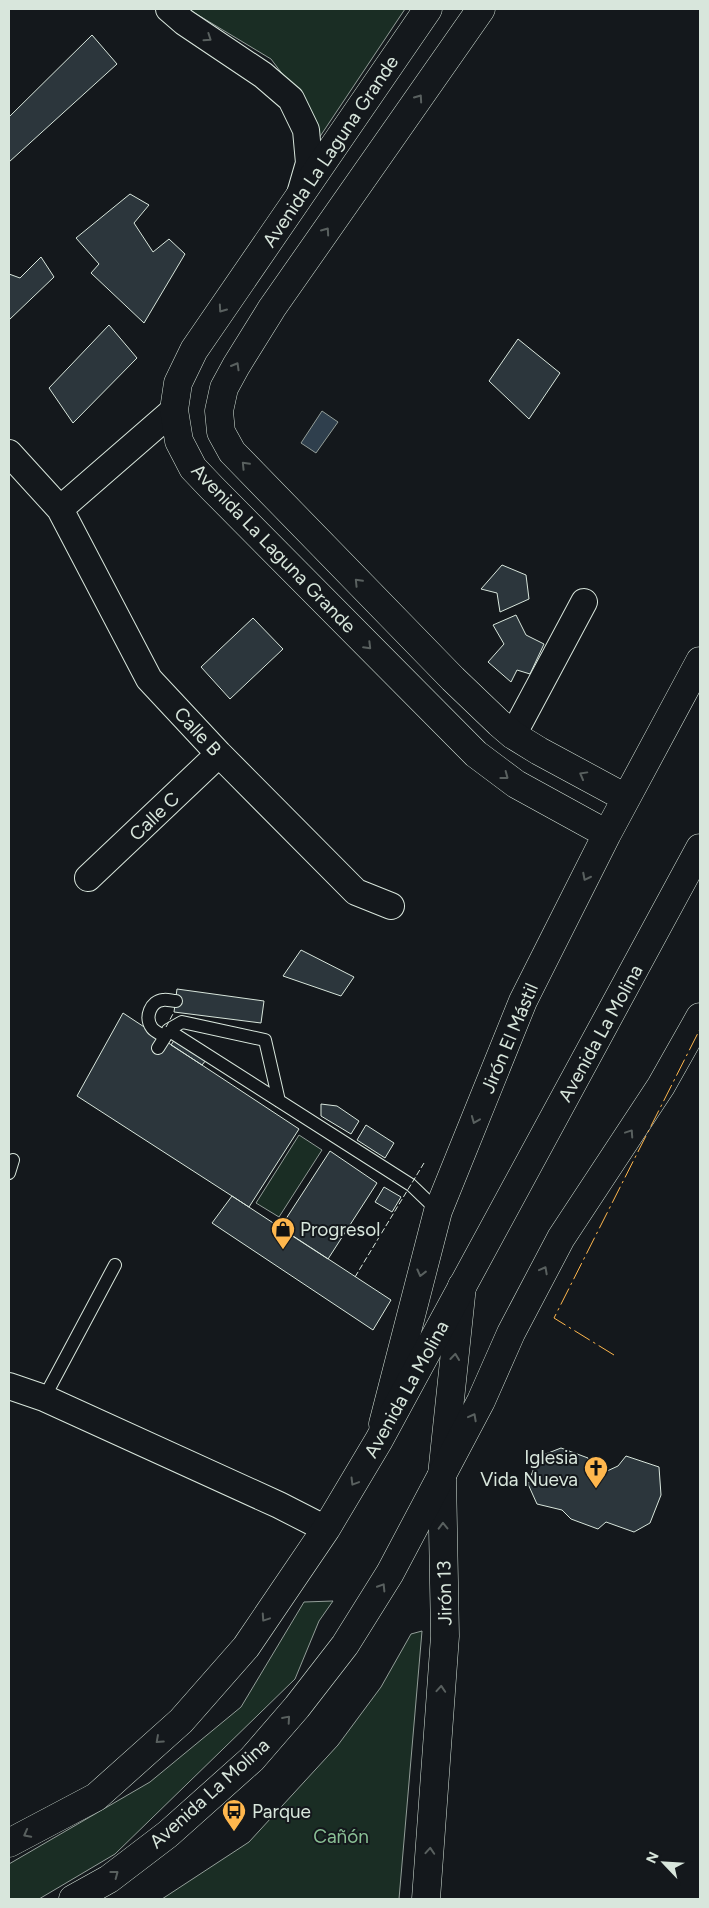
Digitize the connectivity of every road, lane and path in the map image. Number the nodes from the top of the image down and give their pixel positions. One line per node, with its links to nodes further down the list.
1 (168, 9): 4 (street, one-way to 4)
2 (428, 9): 4 (street, Avenida La Laguna Grande)
3 (481, 9): 6 (street, Avenida La Laguna Grande, one-way to 3)
4 (300, 196): 5 (street, Avenida La Laguna Grande)
5 (239, 285): 6 (street); 7 (street, Avenida La Laguna Grande, one-way to 7)
6 (272, 308): 12 (street, Avenida La Laguna Grande, one-way to 6)
7 (174, 410): 9 (street); 14 (street, Avenida La Laguna Grande, one-way to 14)
8 (9, 454): 9 (street, Calle B)
9 (60, 509): 13 (street, Calle B)
10 (584, 602): 12 (street)
11 (700, 661): 15 (street, Jirón El Mástil)
12 (506, 729): 14 (street); 15 (street, Avenida La Laguna Grande, one-way to 12)
13 (219, 754): 18 (street, Calle C); 19 (street, Calle B)
14 (476, 754): 16 (street, Avenida La Laguna Grande, one-way to 16)
15 (626, 798): 16 (street, Jirón El Mástil)
16 (608, 834): 26 (street, Jirón El Mástil, one-way to 26)
17 (700, 848): 28 (street, Avenida La Molina)
18 (88, 878)
19 (391, 906)
20 (176, 1001): 22 (lane)
21 (700, 1017): 32 (street, Avenida La Molina, one-way to 21)
22 (158, 1048)
23 (280, 1101): 23 (lane); 26 (lane)
24 (14, 1160): 25 (lane)
25 (9, 1173)
26 (438, 1210): 31 (street, Jirón El Mástil, one-way to 31)
27 (115, 1266): 30 (lane)
28 (462, 1286): 31 (street, Avenida La Molina); 32 (street, Jirón 13, one-way to 28)
29 (9, 1386): 30 (street)
30 (44, 1398): 33 (street)
31 (379, 1440): 33 (street, Avenida La Molina, one-way to 33)
32 (442, 1475): 35 (street, Avenida La Molina, one-way to 32); 36 (street, Jirón 13, one-way to 32)
33 (326, 1528): 34 (street, Avenida La Molina, one-way to 34)
34 (9, 1843)
35 (74, 1899)
36 (426, 1899)

